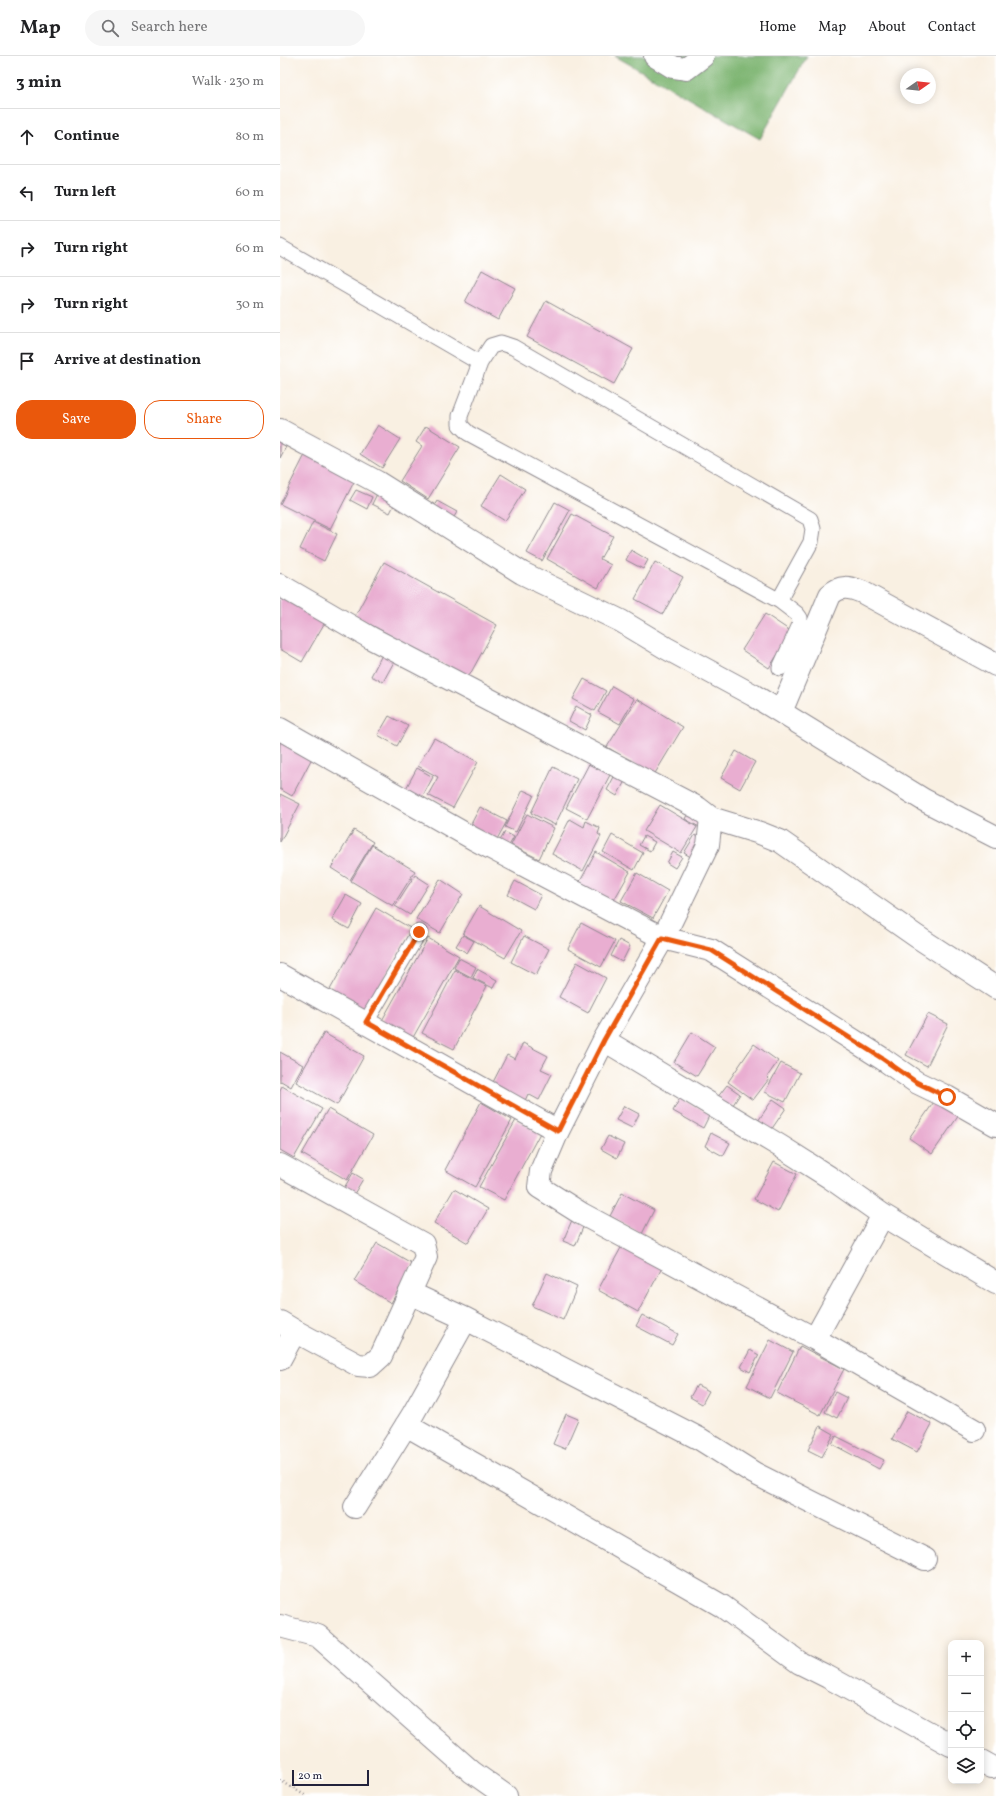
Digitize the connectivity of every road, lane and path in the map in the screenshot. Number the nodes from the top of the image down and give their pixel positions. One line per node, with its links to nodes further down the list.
1 (655, 56): 2 (street)
2 (703, 56)
3 (280, 247): 4 (lane)
4 (480, 363): 7 (lane); 7 (lane)
5 (280, 430): 10 (street)
6 (280, 585): 12 (street)
7 (780, 601): 9 (lane)
8 (996, 665): 10 (street)
9 (780, 668)
10 (781, 712): 13 (street)
11 (280, 729): 15 (street)
12 (711, 818): 15 (street); 17 (street)
13 (996, 837)
14 (419, 932): 18 (lane)
15 (662, 938): 19 (street); 20 (street)
16 (280, 975): 18 (street)
17 (996, 988)
18 (366, 1022): 21 (street)
19 (604, 1040): 21 (street); 23 (street)
20 (996, 1125)
21 (558, 1131): 28 (street)
22 (280, 1165): 25 (street)
23 (883, 1215): 24 (street); 28 (street)
24 (996, 1284)
25 (410, 1293): 26 (street); 27 (street)
26 (466, 1319): 30 (street); 33 (street)
27 (287, 1326): 29 (street)
28 (815, 1339): 31 (street)
29 (280, 1359)
30 (406, 1425): 32 (street); 35 (street)
31 (974, 1430)
32 (355, 1507)
33 (925, 1559)
34 (280, 1626): 38 (street)
35 (948, 1743)
36 (280, 1780): 37 (path)
37 (306, 1796)
38 (506, 1796)

